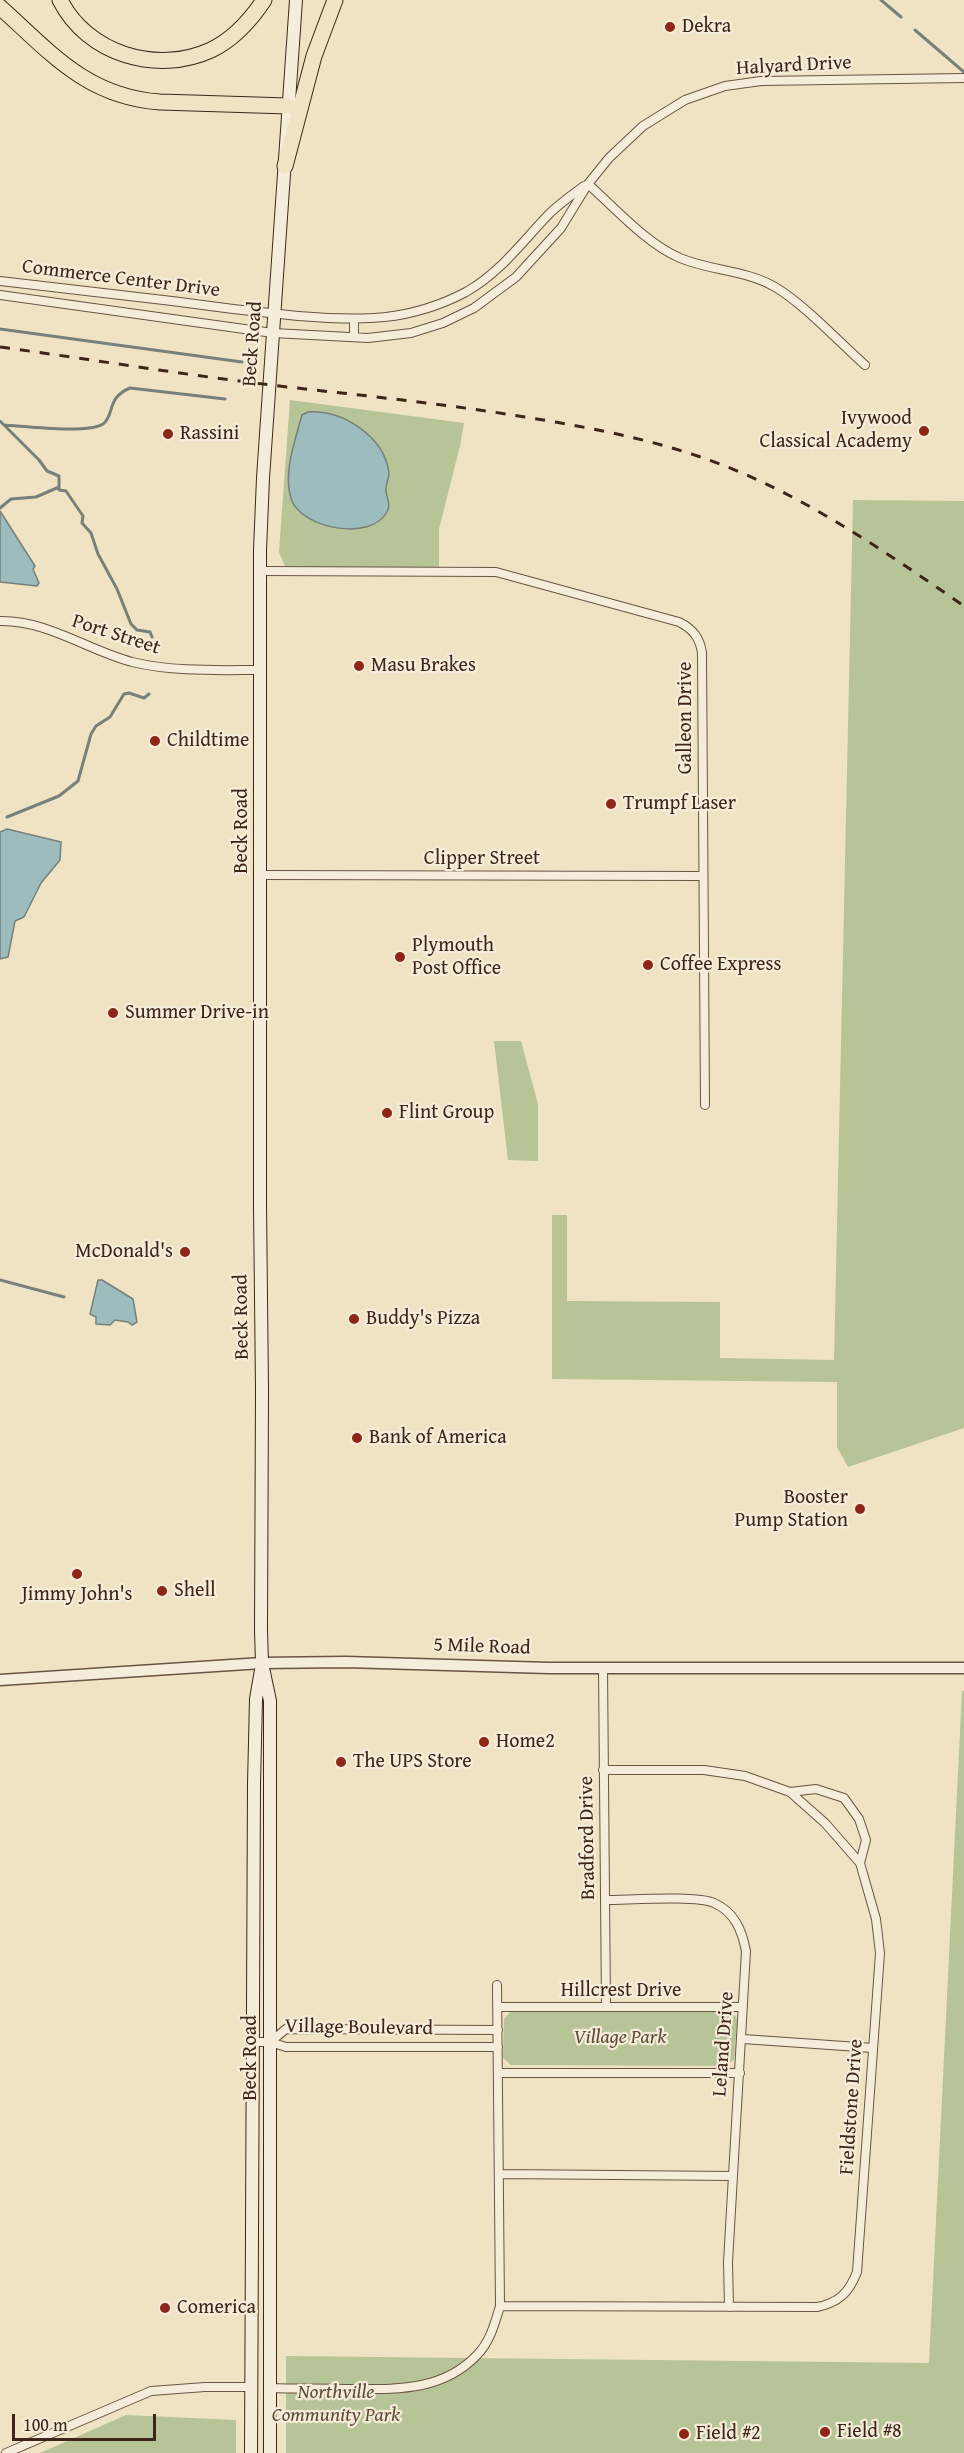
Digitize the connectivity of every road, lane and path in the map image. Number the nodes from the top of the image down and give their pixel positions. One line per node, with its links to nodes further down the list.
1 (60, 0): 2 (highway)
2 (264, 0)
3 (296, 0): 7 (main road, Beck Road)
4 (334, 0): 8 (highway)
5 (0, 7): 7 (highway)
6 (964, 78): 9 (street, Halyard Drive)
7 (288, 106): 8 (main road, Beck Road)
8 (285, 166): 12 (main road, Beck Road)
9 (588, 184): 13 (street, Halyard Drive); 15 (street, Halyard Drive); 16 (street)
10 (0, 281): 12 (street, Commerce Center Drive)
11 (0, 295): 14 (street, Commerce Center Drive)
12 (274, 314): 13 (street, Halyard Drive); 14 (main road, Beck Road)
13 (354, 319): 15 (street)
14 (273, 333): 15 (street, Halyard Drive); 17 (main road, Beck Road)
15 (354, 337)
16 (865, 365)
17 (260, 571): 19 (main road, Beck Road); 21 (street, Galleon Drive)
18 (0, 621): 19 (street, Port Street)
19 (260, 670): 20 (main road, Beck Road)
20 (261, 875): 21 (street, Clipper Street); 23 (main road, Beck Road)
21 (702, 876): 22 (street, Galleon Drive)
22 (705, 1105)
23 (262, 1663): 24 (street, 5 Mile Road); 26 (street, 5 Mile Road); 37 (main road, Beck Road); 38 (main road, Beck Road)
24 (603, 1668): 25 (street, 5 Mile Road); 27 (street, Bradford Drive)
25 (964, 1668)
26 (0, 1680)
27 (603, 1770): 28 (street, Fieldstone Drive); 30 (street, Bradford Drive)
28 (790, 1792): 29 (street, Fieldstone Drive); 29 (street)
29 (860, 1863): 40 (street, Fieldstone Drive)
30 (606, 1900): 33 (street, Bradford Drive); 34 (street, Leland Drive)
31 (497, 1985): 32 (street)
32 (498, 2007): 33 (street, Hillcrest Drive); 35 (street)
33 (606, 2007): 34 (street, Hillcrest Drive)
34 (743, 2007): 36 (street, Leland Drive)
35 (498, 2030): 38 (street, Village Boulevard); 39 (street)
36 (743, 2038): 40 (street); 42 (street, Leland Drive)
37 (253, 2042): 38 (street); 47 (main road, Beck Road)
38 (270, 2042): 39 (street, Village Boulevard); 48 (main road, Beck Road)
39 (498, 2047): 41 (street)
40 (873, 2048): 46 (street, Fieldstone Drive)
41 (498, 2073): 42 (street); 43 (street)
42 (740, 2073): 44 (street, Leland Drive)
43 (500, 2174): 44 (street); 45 (street)
44 (733, 2176): 46 (street, Leland Drive)
45 (500, 2306): 46 (street, Fieldstone Drive); 48 (street)
46 (729, 2307)
47 (251, 2387): 49 (street); 50 (main road, Beck Road)
48 (270, 2388): 51 (main road, Beck Road)
49 (6, 2453)
50 (251, 2453)
51 (270, 2453)

